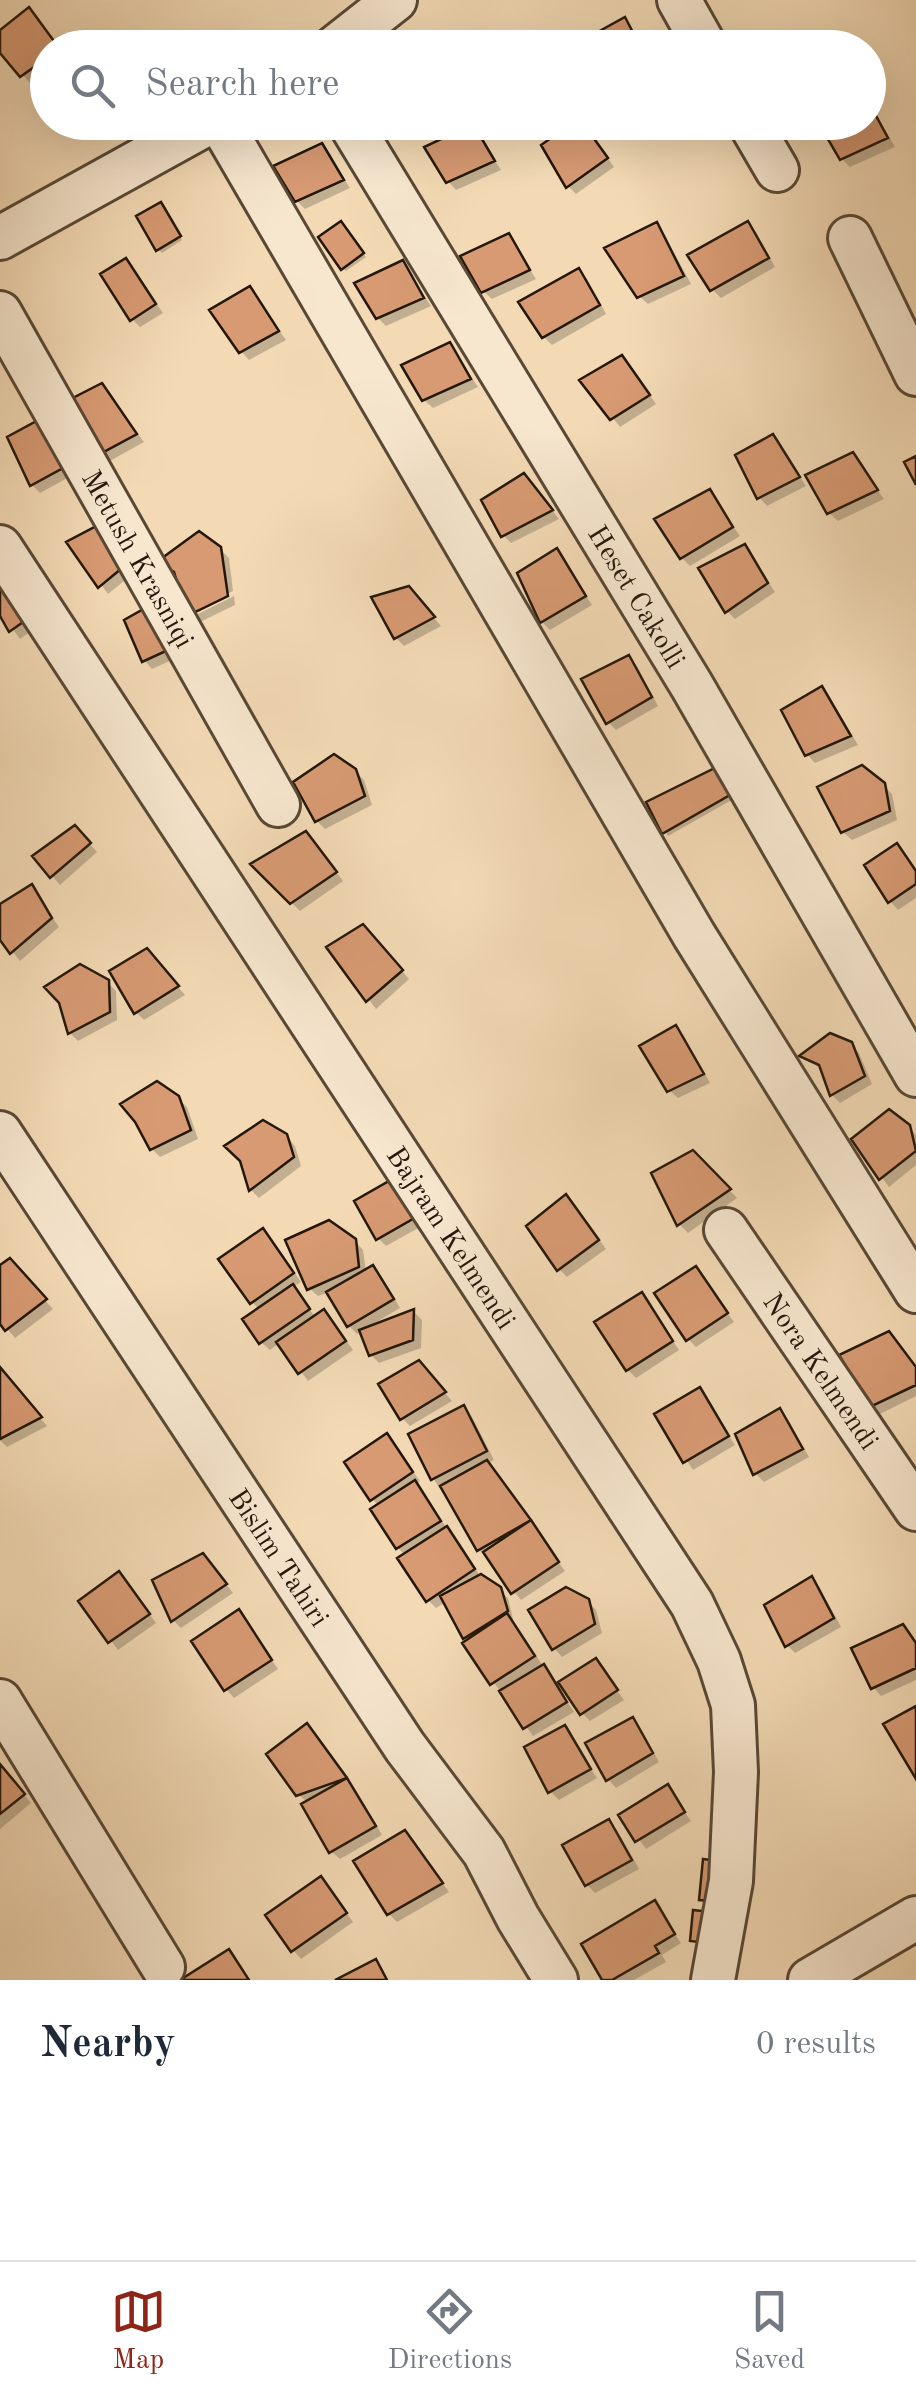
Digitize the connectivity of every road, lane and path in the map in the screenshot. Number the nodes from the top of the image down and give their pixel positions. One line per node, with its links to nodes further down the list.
1 (395, 0): 3 (street)
2 (679, 0): 4 (street)
3 (357, 30)
4 (696, 30)
5 (177, 140): 10 (street)
6 (230, 140): 19 (street)
7 (360, 140): 16 (street, Heset Cakolli)
8 (760, 140): 9 (street)
9 (777, 170)
10 (0, 238)
11 (850, 238): 13 (street)
12 (0, 313): 15 (street, Metush Krasniqi)
13 (916, 374)
14 (0, 546): 26 (street, Bajram Kelmendi)
15 (278, 805)
16 (916, 1075)
17 (0, 1133): 25 (street, Bislim Tahiri)
18 (726, 1230): 20 (street, Nora Kelmendi)
19 (916, 1291)
20 (916, 1510)
21 (0, 1700): 23 (street)
22 (916, 1918): 24 (street)
23 (163, 1967)
24 (859, 1968): 27 (street)
25 (556, 1980)
26 (713, 1980)
27 (810, 1980)

